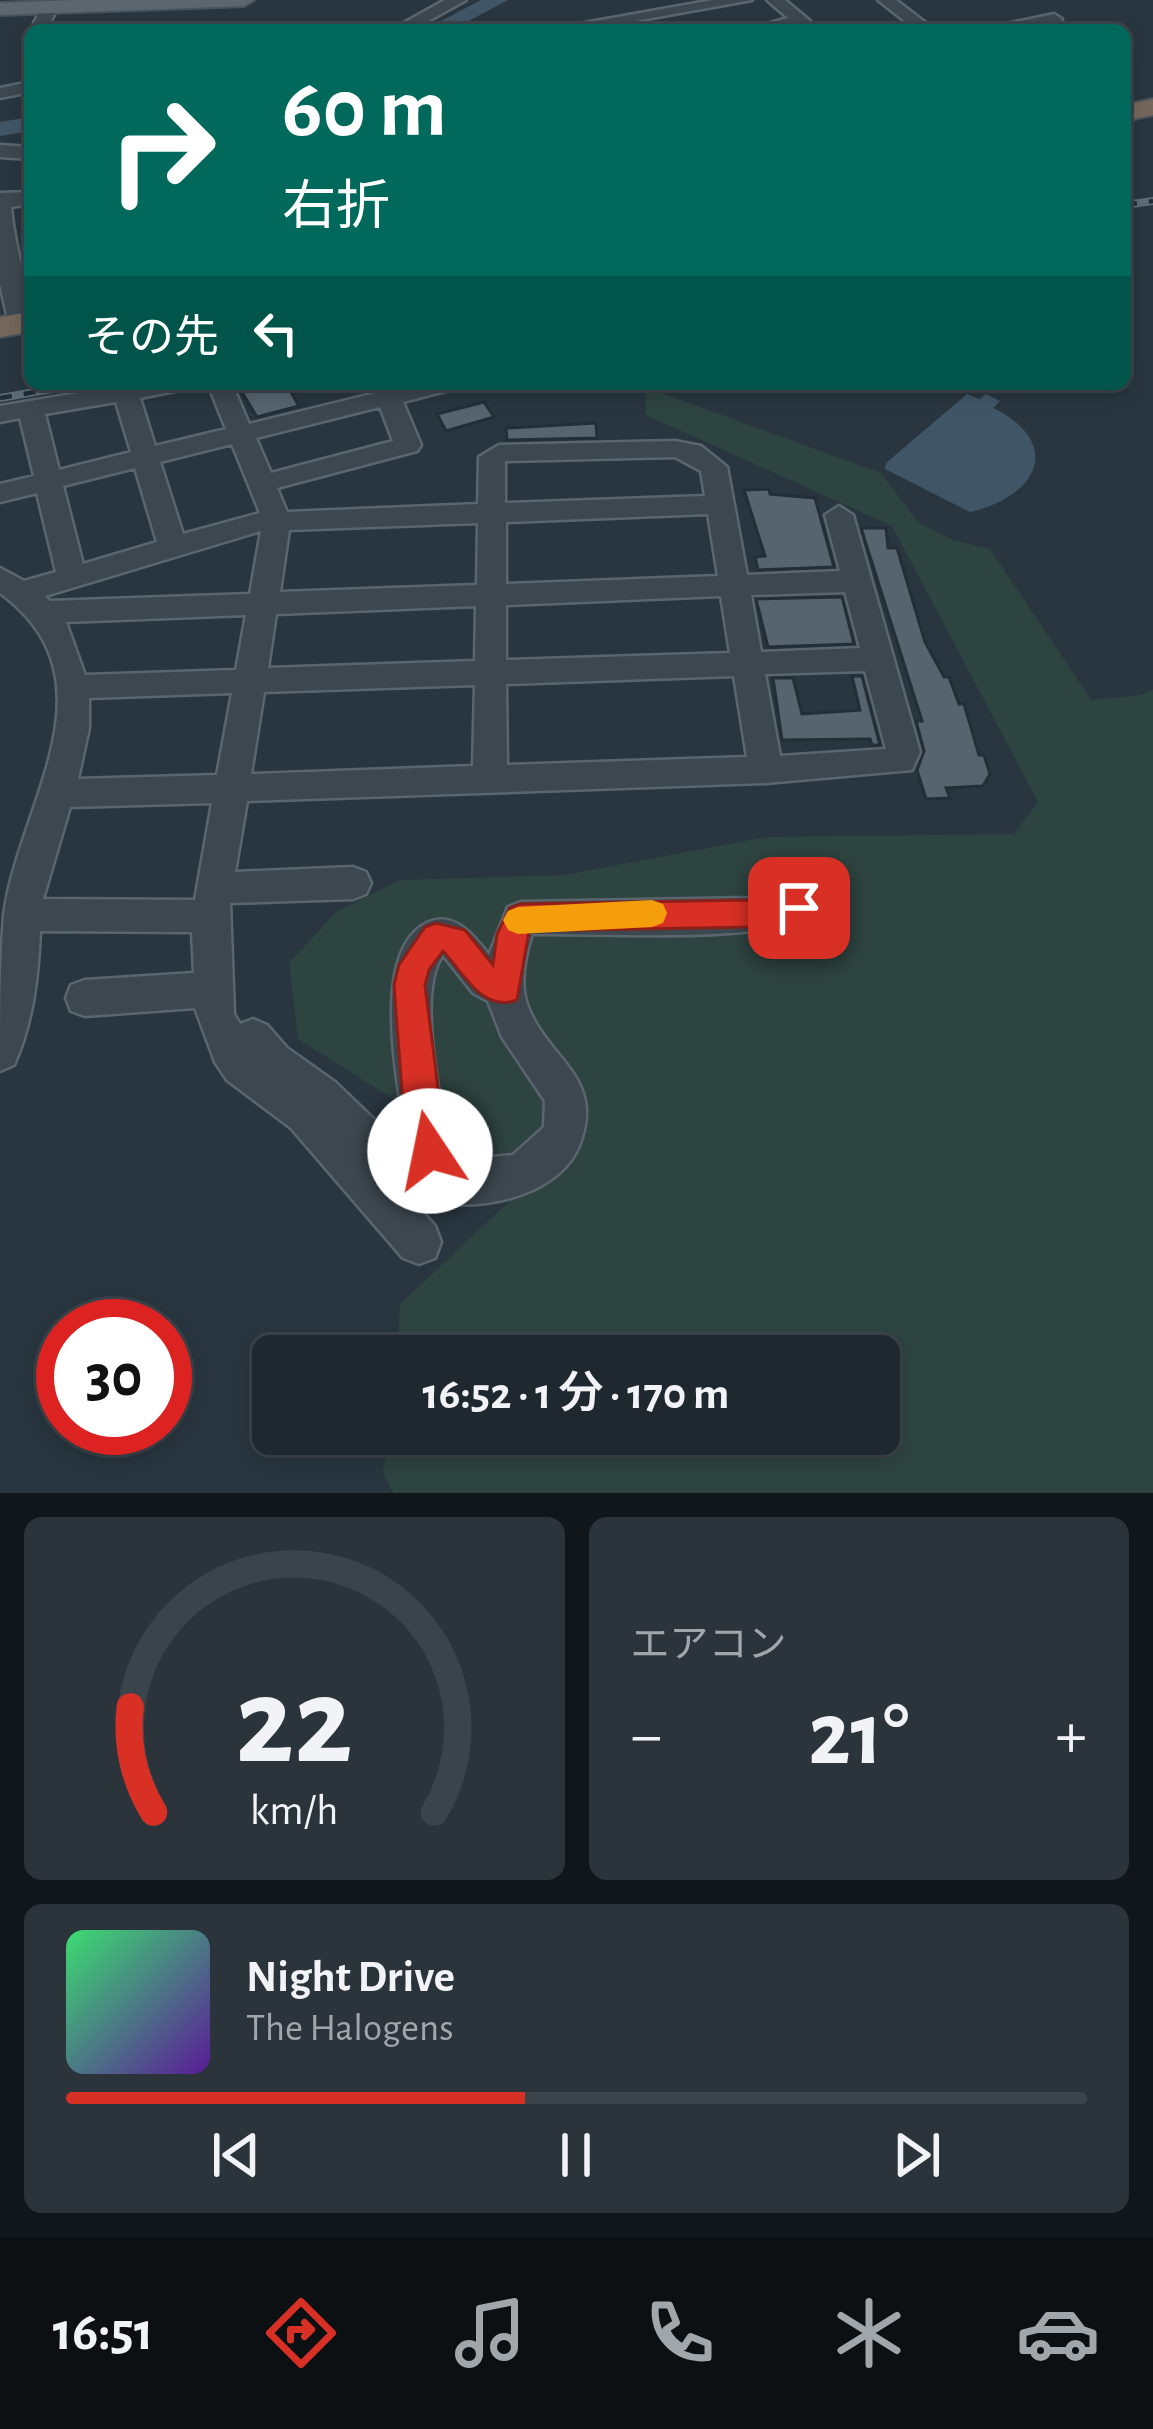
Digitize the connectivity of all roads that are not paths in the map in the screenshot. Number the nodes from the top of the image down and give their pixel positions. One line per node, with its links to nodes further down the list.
1 (244, 0): 7 (main road)
2 (458, 0): 12 (street)
3 (650, 0): 9 (street)
4 (744, 0): 9 (street)
5 (776, 0): 15 (street)
6 (886, 0): 16 (street)
7 (50, 6): 8 (main road); 11 (street)
8 (0, 9)
9 (666, 13): 13 (street); 14 (street)
10 (1054, 19): 17 (street)
11 (42, 24)
12 (411, 24)
13 (593, 24)
14 (680, 24)
15 (786, 24)
16 (918, 24)
17 (1023, 24)
18 (0, 201): 19 (street)
19 (2, 255): 20 (street)
20 (16, 328)
21 (143, 390): 24 (street)
22 (222, 390): 27 (street)
23 (392, 392): 27 (street); 30 (street)
24 (126, 393): 25 (street); 28 (street)
25 (31, 409): 26 (street); 29 (street)
26 (0, 414)
27 (240, 434): 28 (street); 30 (street)
28 (146, 457): 29 (street); 36 (street)
29 (50, 481): 31 (street); 37 (street)
30 (261, 484): 35 (street)
31 (0, 494)
32 (720, 504): 33 (street); 33 (street); 39 (street)
33 (492, 514): 35 (street); 41 (street)
34 (839, 515): 38 (street)
35 (277, 520): 36 (street); 42 (street)
36 (172, 545): 37 (street)
37 (71, 576): 40 (street)
38 (857, 581): 39 (street); 43 (street)
39 (733, 587): 41 (street); 44 (street)
40 (21, 594): 42 (street); 47 (street)
41 (490, 595): 42 (street); 45 (street)
42 (261, 603): 46 (street)
43 (878, 659): 44 (street); 48 (street)
44 (749, 662): 45 (street); 48 (street)
45 (489, 671): 46 (street); 49 (street)
46 (247, 682): 47 (street); 50 (street)
47 (75, 687): 51 (street)
48 (766, 770): 49 (street)
49 (490, 778): 50 (street)
50 (230, 787): 51 (street); 53 (street)
51 (57, 794): 55 (street)
52 (353, 883): 53 (street)
53 (212, 902): 55 (street); 56 (street)
54 (799, 908): 57 (street)
55 (22, 915): 60 (street)
56 (212, 989): 58 (street); 59 (street)
57 (506, 990): 61 (street); 61 (street)
58 (85, 998)
59 (230, 1049): 61 (street); 62 (street)
60 (0, 1052)
61 (421, 1179)
62 (419, 1242)

